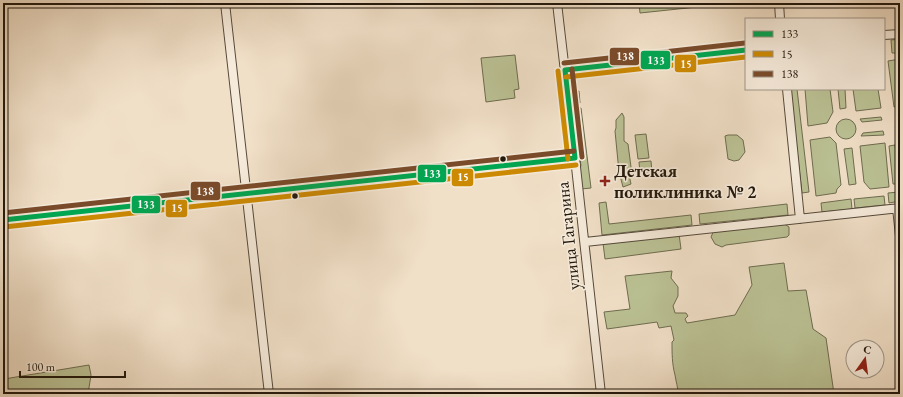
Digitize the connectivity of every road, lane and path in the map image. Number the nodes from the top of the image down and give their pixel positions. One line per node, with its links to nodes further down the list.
1 (225, 3): 11 (street)
2 (557, 3): 8 (street, улица Гагарина)
3 (779, 3): 4 (street)
4 (780, 18)
5 (900, 34): 6 (street)
6 (885, 36)
7 (745, 50): 8 (street)
8 (565, 70): 10 (street, улица Гагарина)
9 (787, 90): 13 (street)
10 (575, 158): 11 (street); 16 (street, улица Гагарина)
11 (247, 194): 14 (street); 17 (street)
12 (898, 208): 13 (street); 15 (street)
13 (800, 219): 16 (street)
14 (3, 220)
15 (900, 236)
16 (585, 242): 18 (street, улица Гагарина)
17 (269, 394)
18 (601, 394)

